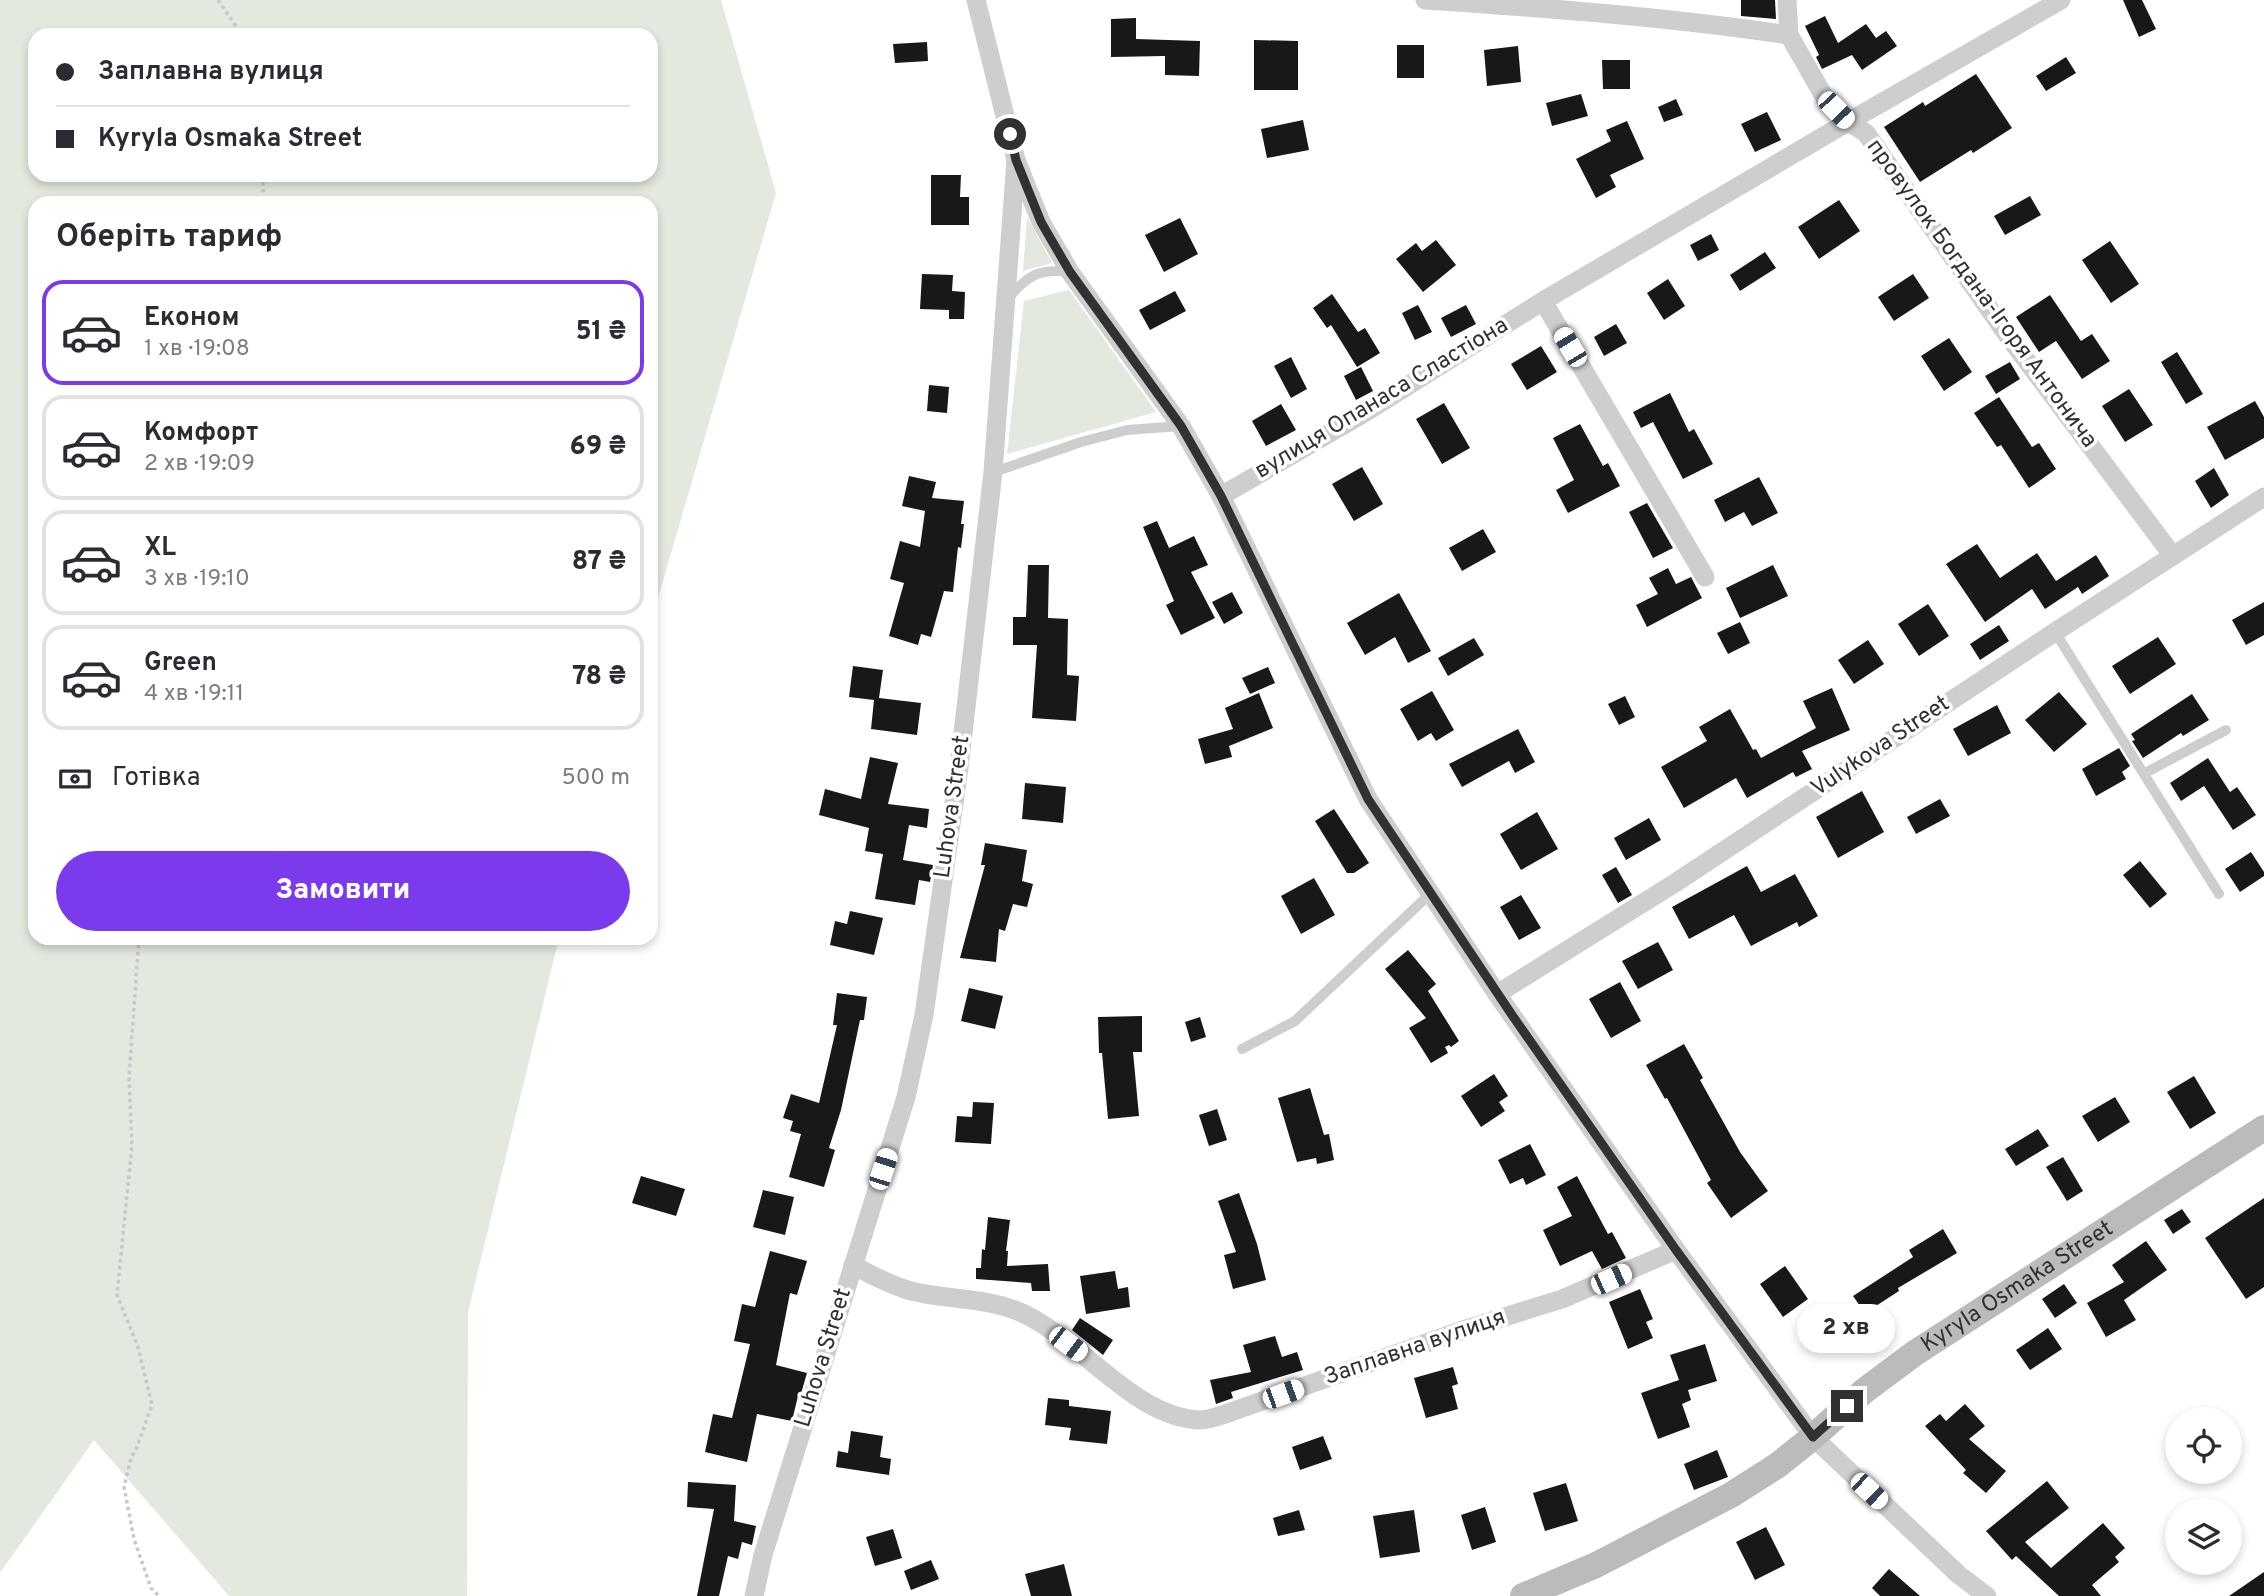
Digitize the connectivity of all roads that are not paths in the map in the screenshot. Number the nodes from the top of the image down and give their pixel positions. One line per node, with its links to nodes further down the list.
1 (976, 0): 8 (street, Luhova Street)
2 (1425, 0): 5 (street)
3 (1787, 0): 6 (street)
4 (2061, 0): 7 (street, вулиця Опанаса Сластіона)
5 (1611, 6): 6 (street)
6 (1789, 35): 7 (street, провулок Богдана-Ігоря Антонича)
7 (1847, 122): 10 (street, вулиця Опанаса Сластіона); 16 (street, провулок Богдана-Ігоря Антонича)
8 (1016, 160): 9 (street); 11 (street, Luhova Street)
9 (1070, 272): 11 (lane); 12 (street)
10 (1543, 301): 14 (street, вулиця Опанаса Сластіона); 17 (street)
11 (1004, 302): 13 (street, Luhova Street)
12 (1181, 426): 13 (lane); 14 (street)
13 (993, 472): 27 (street, Luhova Street)
14 (1221, 496): 21 (street)
15 (2264, 497): 16 (street, Vulykova Street)
16 (2173, 556): 18 (street, Vulykova Street)
17 (1705, 577)
18 (2055, 632): 20 (lane); 23 (street, Vulykova Street)
19 (2226, 730): 20 (lane)
20 (2145, 773): 22 (lane)
21 (1431, 892): 23 (street); 24 (lane)
22 (2219, 894)
23 (1497, 994): 26 (street)
24 (1242, 1049)
25 (2264, 1129): 28 (street, Kyryla Osmaka Street)
26 (1676, 1250): 27 (street, Заплавна вулиця); 28 (street)
27 (853, 1265): 29 (street, Luhova Street)
28 (1813, 1437): 30 (street, Kyryla Osmaka Street); 31 (street)
29 (754, 1596)
30 (1523, 1596)
31 (1987, 1596)

